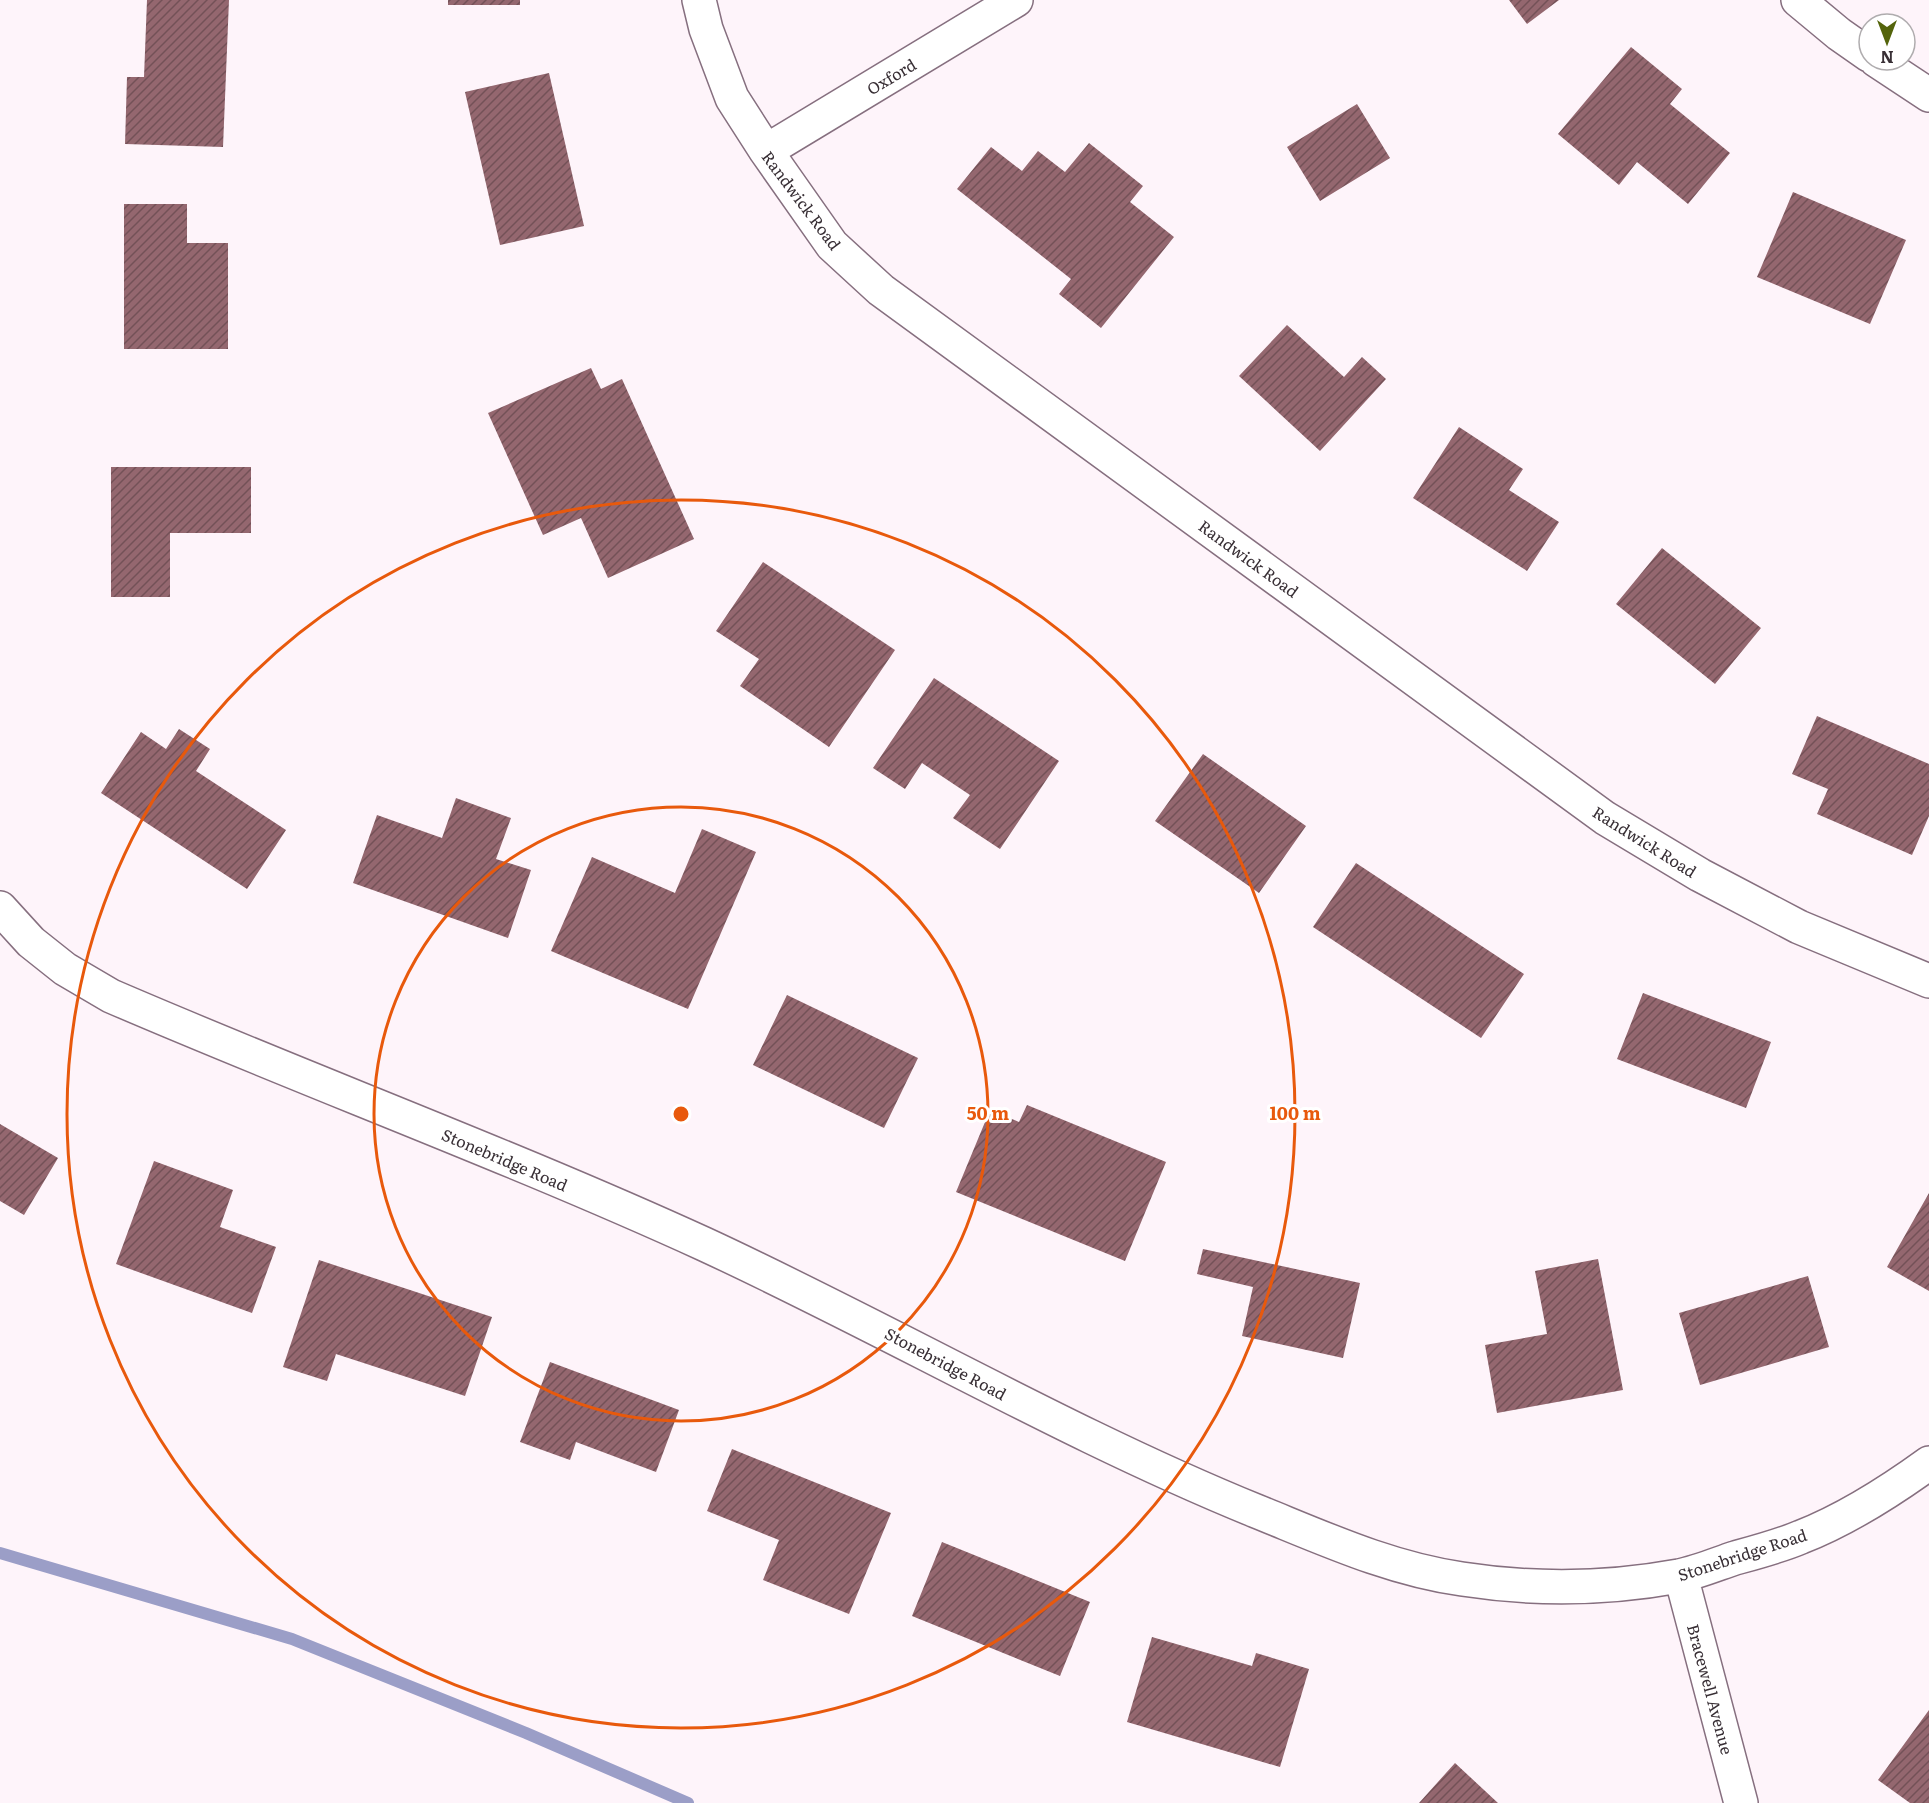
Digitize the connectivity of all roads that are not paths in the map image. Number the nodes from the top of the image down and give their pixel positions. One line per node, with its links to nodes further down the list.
1 (699, 0): 7 (street, Randwick Road)
2 (1016, 0): 7 (street, Oxford)
3 (1798, 0): 4 (street)
4 (1857, 47)
5 (1895, 72): 6 (street)
6 (1929, 94)
7 (766, 151): 9 (street, Randwick Road)
8 (0, 908): 11 (street, Stonebridge Road)
9 (1929, 981)
10 (1929, 1463): 11 (street, Stonebridge Road)
11 (1681, 1575): 12 (street, Bracewell Avenue)
12 (1742, 1803)

